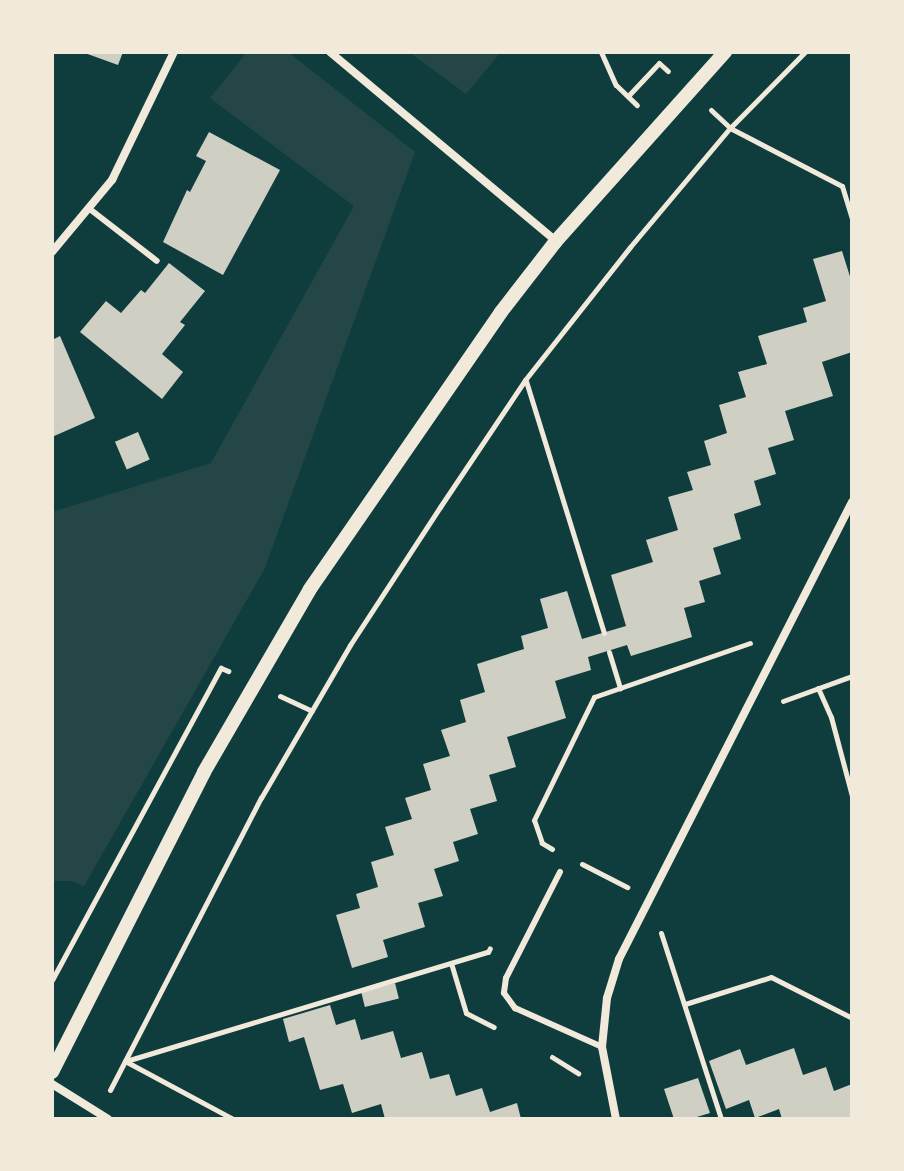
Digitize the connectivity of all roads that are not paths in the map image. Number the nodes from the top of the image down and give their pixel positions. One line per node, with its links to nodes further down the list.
1 (174, 52): 4 (street)
2 (330, 52): 5 (street)
3 (725, 52): 5 (street)
4 (91, 210): 6 (street); 7 (lane)
5 (556, 241): 11 (street)
6 (52, 252)
7 (157, 261)
8 (852, 502): 10 (street)
9 (560, 872): 10 (lane)
10 (602, 1047): 14 (street)
11 (52, 1072)
12 (52, 1084): 13 (street)
13 (108, 1119)
14 (616, 1119)

